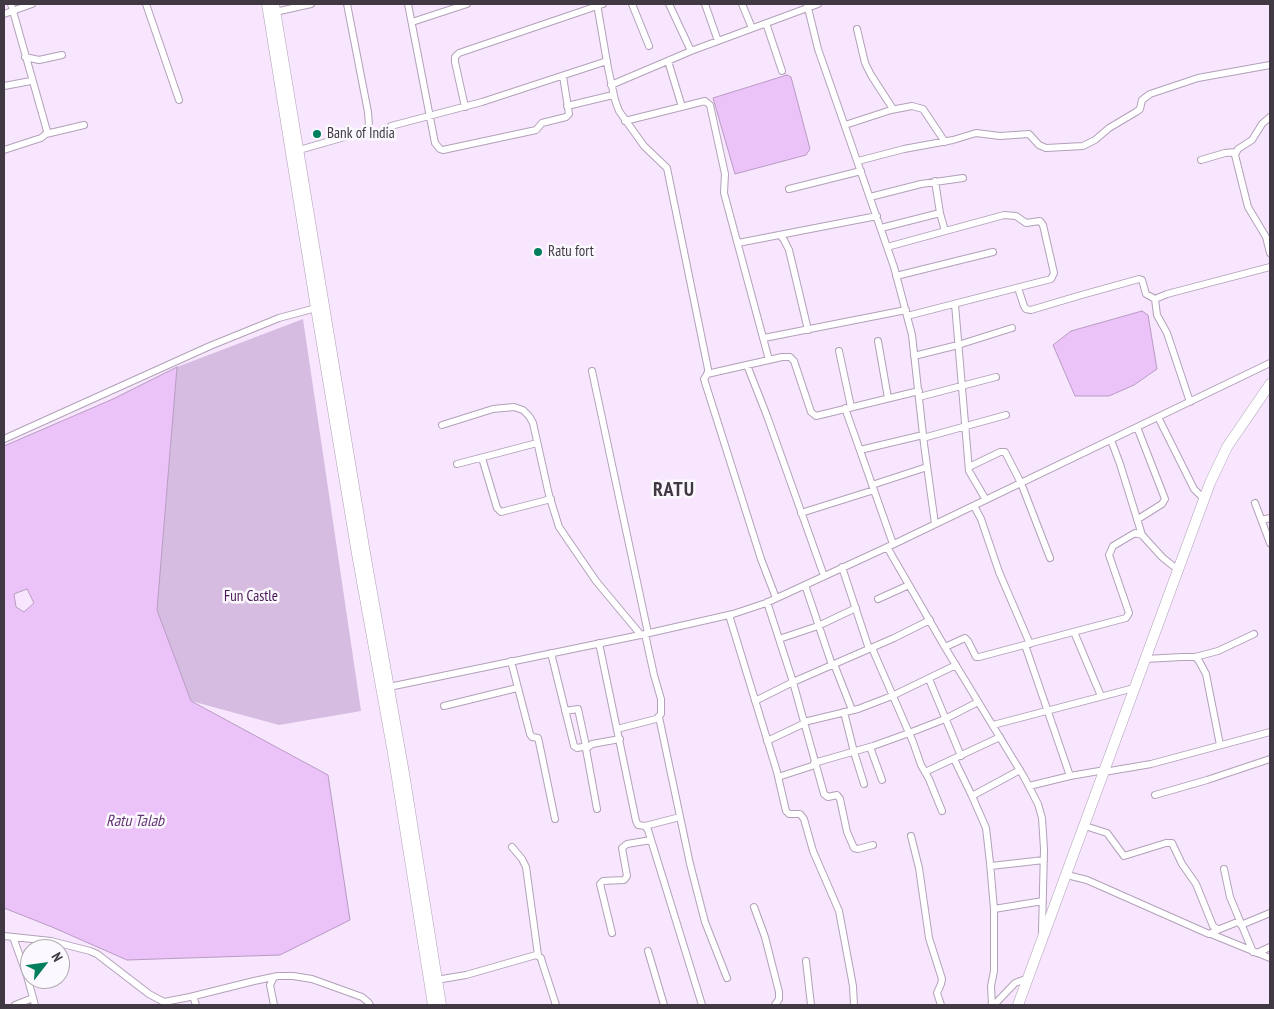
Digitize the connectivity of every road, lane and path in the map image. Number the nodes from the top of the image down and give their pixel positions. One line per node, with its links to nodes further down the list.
1 (32, 4): 15 (street)
2 (146, 4): 36 (street)
3 (267, 4): 73 (main road)
4 (311, 4): 16 (street)
5 (347, 4): 50 (street)
6 (408, 4): 18 (street)
7 (468, 4): 18 (street)
8 (599, 4): 27 (street); 38 (street)
9 (632, 4): 23 (street)
10 (668, 4): 24 (street)
11 (705, 4): 22 (street)
12 (742, 4): 20 (street)
13 (818, 4): 14 (street)
14 (808, 6): 19 (street); 45 (street)
15 (12, 7): 17 (street); 26 (street)
16 (275, 8): 50 (main road)
17 (4, 14)
18 (412, 22): 41 (street)
19 (766, 23): 20 (street); 30 (street)
20 (752, 28): 22 (street)
21 (857, 29): 40 (street)
22 (718, 41): 24 (street)
23 (649, 46)
24 (691, 51): 28 (street)
25 (62, 55): 26 (street)
26 (25, 57): 32 (street)
27 (607, 61): 31 (street); 33 (street)
28 (668, 61): 33 (street); 39 (street)
29 (1270, 65): 48 (street)
30 (782, 71)
31 (563, 76): 37 (street); 38 (street)
32 (31, 80): 34 (street); 47 (street)
33 (611, 85): 35 (street)
34 (4, 86)
35 (614, 95): 37 (street); 43 (street)
36 (179, 100)
37 (568, 106): 41 (street)
38 (465, 107): 41 (street)
39 (682, 108): 43 (street); 64 (street)
40 (893, 109): 45 (street); 48 (street)
41 (430, 116): 46 (street)
42 (1270, 117): 51 (street)
43 (625, 120): 86 (street)
44 (84, 125): 47 (street)
45 (845, 125): 53 (street)
46 (391, 126)
47 (46, 134): 49 (street)
48 (945, 142): 53 (street)
49 (4, 150)
50 (298, 150): 152 (main road)
51 (1235, 152): 52 (street); 67 (street)
52 (1201, 160)
53 (858, 161): 54 (street)
54 (861, 170): 57 (street); 58 (street)
55 (963, 178): 56 (street)
56 (935, 182): 58 (street); 59 (street)
57 (789, 189)
58 (870, 197): 60 (street)
59 (940, 213): 61 (street); 62 (street)
60 (877, 216): 61 (street); 63 (street)
61 (881, 228): 65 (street)
62 (945, 231): 65 (street); 70 (street)
63 (780, 236): 64 (street); 76 (street)
64 (738, 243): 77 (street)
65 (887, 247): 69 (street)
66 (993, 252): 69 (street)
67 (1270, 253)
68 (1270, 267): 71 (street)
69 (896, 276): 74 (street)
70 (1018, 288): 71 (street); 72 (street)
71 (1155, 300): 92 (street)
72 (954, 304): 74 (street); 79 (street)
73 (316, 308): 100 (street); 236 (main road)
74 (907, 313): 76 (street); 81 (street)
75 (1012, 328): 79 (street)
76 (808, 330): 77 (street)
77 (764, 338): 82 (street)
78 (878, 341): 91 (street)
79 (958, 346): 81 (street); 89 (street)
80 (839, 352): 93 (street)
81 (914, 356): 90 (street)
82 (770, 360): 84 (street); 93 (street)
83 (1270, 363): 92 (street)
84 (747, 366): 86 (street); 115 (street)
85 (592, 372): 137 (street)
86 (707, 374): 129 (street)
87 (996, 377): 89 (street)
88 (1270, 384): 111 (main road)
89 (961, 386): 90 (street); 97 (street)
90 (919, 394): 91 (street); 99 (street)
91 (888, 398): 93 (street)
92 (1190, 402): 95 (street)
93 (848, 408): 103 (street)
94 (1006, 415): 97 (street)
95 (1158, 417): 98 (street); 111 (street)
96 (442, 425): 102 (street)
97 (965, 426): 99 (street); 107 (street)
98 (1137, 427): 101 (street); 117 (street)
99 (923, 436): 103 (street); 106 (street)
100 (4, 439)
101 (1111, 440): 108 (street); 117 (street)
102 (538, 443): 104 (street); 110 (street)
103 (860, 450): 109 (street)
104 (482, 458): 105 (street); 110 (street)
105 (457, 464)
106 (927, 467): 109 (street); 119 (street)
107 (969, 467): 108 (street); 112 (street)
108 (1021, 483): 112 (street); 123 (street)
109 (873, 487): 115 (street); 122 (street)
110 (551, 499): 137 (street)
111 (1204, 499): 125 (main road)
112 (986, 500): 114 (street)
113 (1255, 503): 118 (street)
114 (974, 506): 119 (street); 141 (street)
115 (801, 513): 126 (street)
116 (1270, 518): 118 (street)
117 (1138, 519): 120 (street)
118 (1262, 520): 121 (street)
119 (935, 524): 122 (street)
120 (1142, 535): 125 (street); 136 (street)
121 (1270, 543)
122 (890, 545): 124 (street); 128 (street)
123 (1050, 558)
124 (842, 567): 126 (street); 132 (street)
125 (1178, 570): 146 (main road)
126 (824, 576): 127 (street)
127 (805, 585): 129 (street); 135 (street)
128 (909, 585): 130 (street); 134 (street)
129 (776, 598): 131 (street)
130 (878, 599)
131 (767, 602): 133 (street); 139 (street)
132 (856, 608): 135 (street); 143 (street)
133 (729, 615): 137 (street); 157 (street)
134 (930, 620): 142 (street); 143 (street)
135 (818, 626): 139 (street); 148 (street)
136 (1074, 632): 141 (street); 156 (street)
137 (645, 634): 140 (street); 164 (street)
138 (1254, 634): 145 (street)
139 (779, 639): 151 (street)
140 (599, 643): 144 (street); 168 (street)
141 (1028, 645): 142 (street); 161 (street)
142 (945, 647): 149 (street)
143 (870, 648): 148 (street); 155 (street)
144 (551, 653): 147 (street); 162 (street)
145 (1196, 657): 146 (street); 174 (street)
146 (1146, 659): 154 (main road)
147 (511, 661): 152 (street); 153 (street)
148 (833, 665): 151 (street); 160 (street)
149 (956, 665): 150 (street); 158 (street)
150 (929, 680): 155 (street); 165 (street)
151 (793, 682): 157 (street); 166 (street)
152 (389, 687): 225 (main road)
153 (518, 688): 159 (street); 195 (street)
154 (1134, 688): 156 (street); 183 (main road)
155 (892, 696): 160 (street); 170 (street)
156 (1101, 696): 161 (street)
157 (755, 701): 173 (street)
158 (978, 702): 165 (street); 167 (street)
159 (444, 706)
160 (852, 710): 163 (street)
161 (1047, 710): 167 (street); 185 (street)
162 (565, 711): 175 (street); 175 (street)
163 (844, 712): 166 (street); 177 (street)
164 (659, 717): 168 (street); 194 (street)
165 (945, 719): 170 (street); 178 (street)
166 (804, 723): 173 (street); 181 (street)
167 (993, 725): 171 (street)
168 (617, 729): 172 (street)
169 (1270, 732): 174 (street)
170 (909, 733): 176 (street); 184 (street)
171 (1000, 738): 178 (street); 182 (street)
172 (620, 739): 175 (street); 196 (street)
173 (767, 741): 186 (street)
174 (1220, 745): 183 (street)
175 (587, 746): 192 (street)
176 (870, 747): 177 (street); 187 (street)
177 (854, 752): 181 (street); 188 (street)
178 (961, 756): 179 (street)
179 (954, 759): 184 (street); 191 (street)
180 (1270, 759): 190 (street)
181 (815, 764): 186 (street); 200 (street)
182 (1020, 770): 189 (street); 191 (street)
183 (1104, 771): 185 (street); 197 (main road)
184 (925, 772): 193 (street)
185 (1070, 776): 189 (street)
186 (778, 778): 243 (street)
187 (882, 780)
188 (864, 784)
189 (1029, 786): 202 (street)
190 (1155, 795)
191 (972, 796): 203 (street)
192 (597, 809)
193 (942, 811)
194 (680, 817): 196 (street); 224 (street)
195 (555, 819)
196 (644, 826): 199 (street)
197 (1085, 826): 205 (main road); 211 (street)
198 (911, 836): 244 (street)
199 (651, 840): 212 (street); 240 (street)
200 (873, 845)
201 (512, 847): 220 (street)
202 (1044, 860): 203 (street); 206 (street)
203 (991, 866): 208 (street)
204 (1224, 869): 210 (street)
205 (1067, 875): 213 (street); 216 (main road)
206 (1043, 901): 208 (street); 216 (street)
207 (754, 907): 241 (street)
208 (994, 909): 245 (street)
209 (1270, 913): 210 (street)
210 (1240, 923): 211 (street); 219 (street)
211 (1220, 929): 213 (street)
212 (612, 933)
213 (1210, 934): 219 (street)
214 (4, 936): 215 (street)
215 (13, 937): 228 (street); 229 (street)
216 (1042, 938): 226 (main road)
217 (1270, 947): 219 (street)
218 (648, 951): 239 (street)
219 (1255, 953): 221 (street)
220 (538, 955): 225 (street); 238 (street)
221 (1270, 958)
222 (806, 961): 242 (street)
223 (274, 977): 227 (street); 233 (street); 235 (street)
224 (727, 978)
225 (436, 980): 237 (main road)
226 (1028, 981): 245 (street); 246 (main road)
227 (193, 996): 229 (street); 232 (street)
228 (34, 1002): 230 (street)
229 (164, 1002): 231 (street)
230 (15, 1005)
231 (154, 1005)
232 (196, 1005)
233 (274, 1005)
234 (361, 1005): 235 (street)
235 (369, 1005)
236 (433, 1005)
237 (441, 1005)
238 (556, 1005)
239 (664, 1005)
240 (702, 1005)
241 (775, 1005)
242 (811, 1005)
243 (854, 1005)
244 (941, 1005)
245 (993, 1005)
246 (1018, 1005)

